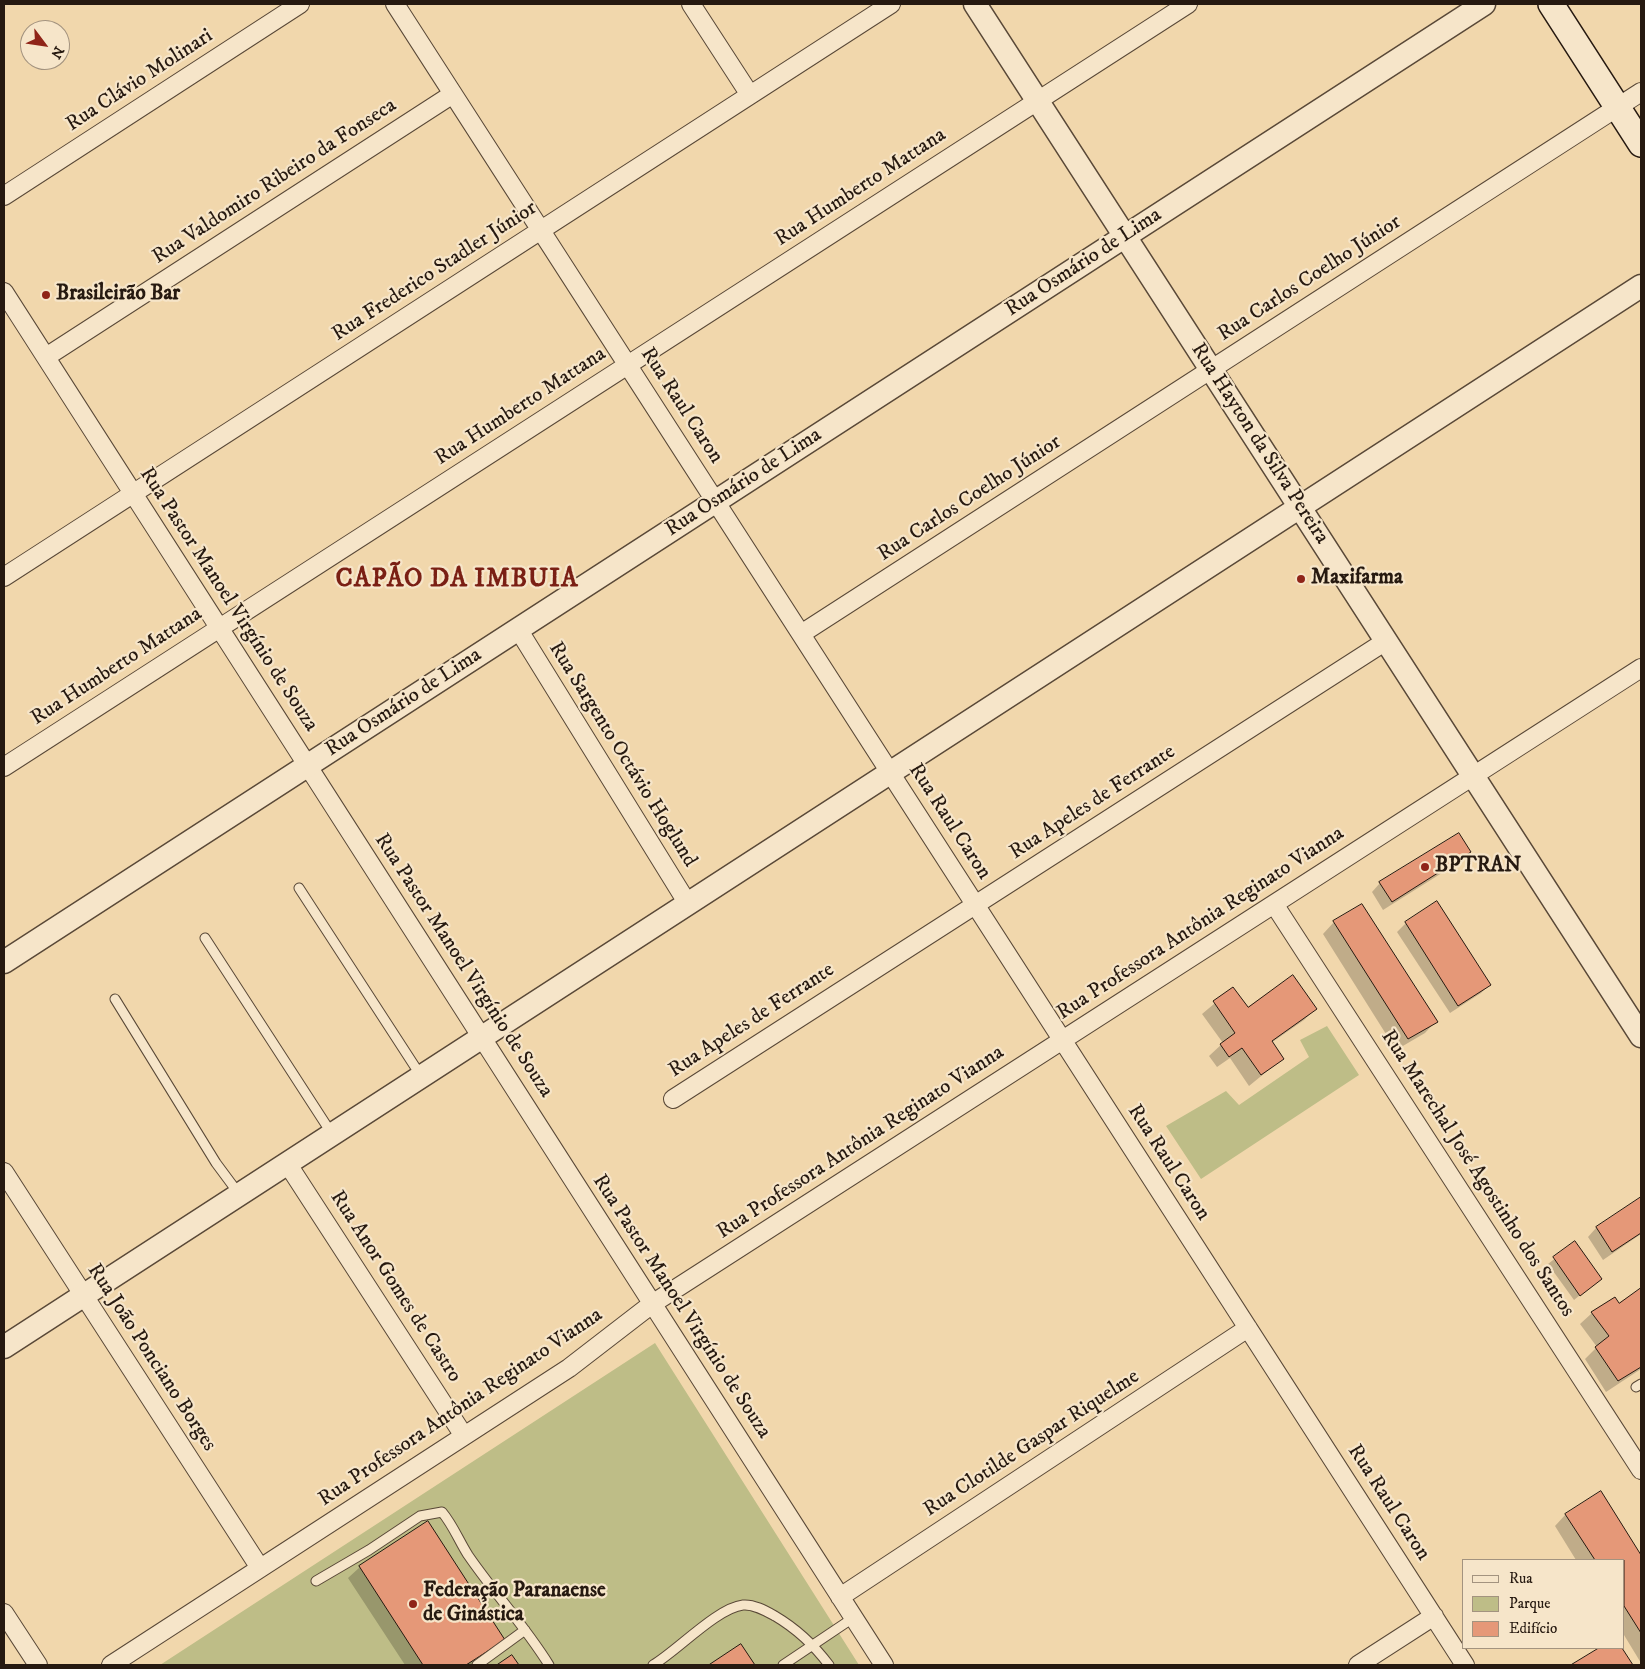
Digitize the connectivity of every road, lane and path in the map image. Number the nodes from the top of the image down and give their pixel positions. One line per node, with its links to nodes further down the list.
1 (300, 4): 15 (street, Rua Clávio Molinari)
2 (395, 4): 10 (street, Rua Raul Caron)
3 (691, 4): 11 (street)
4 (891, 4): 11 (street, Rua Frederico Stadler Júnior)
5 (975, 4): 12 (street, Rua Hayton da Silva Pereira)
6 (1188, 4): 12 (street, Rua Humberto Mattana)
7 (1484, 4): 17 (street, Rua Osmário de Lima)
8 (1551, 4): 13 (main road)
9 (1641, 92): 13 (street, Rua Carlos Coelho Júnior)
10 (453, 94): 16 (street, Rua Raul Caron); 20 (street, Rua Valdomiro Ribeiro da Fonseca)
11 (750, 95): 16 (street, Rua Frederico Stadler Júnior)
12 (1038, 101): 17 (street, Rua Hayton da Silva Pereira); 21 (street, Rua Humberto Mattana)
13 (1618, 107): 14 (main road); 22 (street, Rua Carlos Coelho Júnior)
14 (1641, 144)
15 (4, 196)
16 (541, 230): 21 (street, Rua Raul Caron); 23 (street, Rua Frederico Stadler Júnior)
17 (1125, 236): 22 (street, Rua Hayton da Silva Pereira); 24 (street, Rua Osmário de Lima)
18 (1641, 286): 25 (street)
19 (4, 292): 20 (street, Rua Pastor Manoel Virgínio de Souza)
20 (46, 357): 23 (street, Rua Pastor Manoel Virgínio de Souza)
21 (628, 365): 24 (street, Rua Raul Caron); 27 (street, Rua Humberto Mattana)
22 (1211, 370): 25 (street, Rua Hayton da Silva Pereira); 29 (street, Rua Carlos Coelho Júnior)
23 (133, 494): 26 (street, Rua Frederico Stadler Júnior); 27 (street, Rua Pastor Manoel Virgínio de Souza)
24 (716, 501): 28 (street, Rua Osmário de Lima); 29 (street, Rua Raul Caron)
25 (1300, 507): 30 (street, Rua Hayton da Silva Pereira); 34 (street)
26 (4, 577)
27 (219, 628): 32 (street, Rua Pastor Manoel Virgínio de Souza); 33 (street, Rua Humberto Mattana)
28 (518, 629): 32 (street, Rua Osmário de Lima); 37 (street, Rua Sargento Octávio Hoglund)
29 (801, 634): 34 (street, Rua Raul Caron)
30 (1386, 641): 35 (street, Rua Hayton da Silva Pereira); 39 (street, Rua Apeles de Ferrante)
31 (1641, 668): 35 (street, Rua Professora Antônia Reginato Vianna)
32 (307, 766): 41 (street, Rua Osmário de Lima); 44 (street, Rua Pastor Manoel Virgínio de Souza)
33 (4, 767)
34 (890, 772): 37 (street); 39 (street, Rua Raul Caron)
35 (1473, 776): 38 (street, Rua Professora Antônia Reginato Vianna); 43 (street, Rua Hayton da Silva Pereira)
36 (299, 888): 46 (lane)
37 (688, 904): 44 (street)
38 (1274, 904): 45 (street, Rua Professora Antônia Reginato Vianna); 57 (street, Rua Marechal José Agostinho dos Santos)
39 (976, 905): 45 (street, Rua Raul Caron); 47 (street, Rua Apeles de Ferrante)
40 (205, 938): 48 (lane)
41 (4, 962)
42 (116, 999): 51 (lane)
43 (1641, 1036)
44 (481, 1037): 46 (street); 53 (street, Rua Pastor Manoel Virgínio de Souza)
45 (1062, 1040): 53 (street, Rua Professora Antônia Reginato Vianna); 54 (street, Rua Raul Caron)
46 (421, 1076): 48 (street)
47 (673, 1099)
48 (332, 1134): 49 (street)
49 (288, 1163): 51 (street); 56 (street, Rua Anor Gomes de Castro)
50 (4, 1172): 52 (street, Rua João Ponciano Borges)
51 (239, 1194): 52 (street)
52 (83, 1295): 55 (street); 58 (street, Rua João Ponciano Borges)
53 (652, 1304): 56 (street, Rua Professora Antônia Reginato Vianna); 60 (street, Rua Pastor Manoel Virgínio de Souza)
54 (1248, 1328): 60 (street, Rua Clotilde Gaspar Riquelme); 62 (street, Rua Raul Caron)
55 (4, 1346)
56 (464, 1436): 58 (street, Rua Professora Antônia Reginato Vianna)
57 (1641, 1470)
58 (260, 1568): 67 (street, Rua Professora Antônia Reginato Vianna)
59 (316, 1581): 64 (lane)
60 (840, 1597): 63 (street, Rua Pastor Manoel Virgínio de Souza)
61 (4, 1613): 66 (street)
62 (1434, 1616): 74 (street); 75 (street, Rua Raul Caron)
63 (854, 1618): 65 (lane); 73 (street, Rua Pastor Manoel Virgínio de Souza)
64 (525, 1630): 68 (lane); 69 (lane)
65 (813, 1645): 70 (lane); 71 (lane); 72 (lane)
66 (38, 1665)
67 (111, 1665)
68 (477, 1665)
69 (548, 1665)
70 (653, 1665)
71 (783, 1665)
72 (829, 1665)
73 (884, 1665)
74 (1358, 1665)
75 (1465, 1665)

